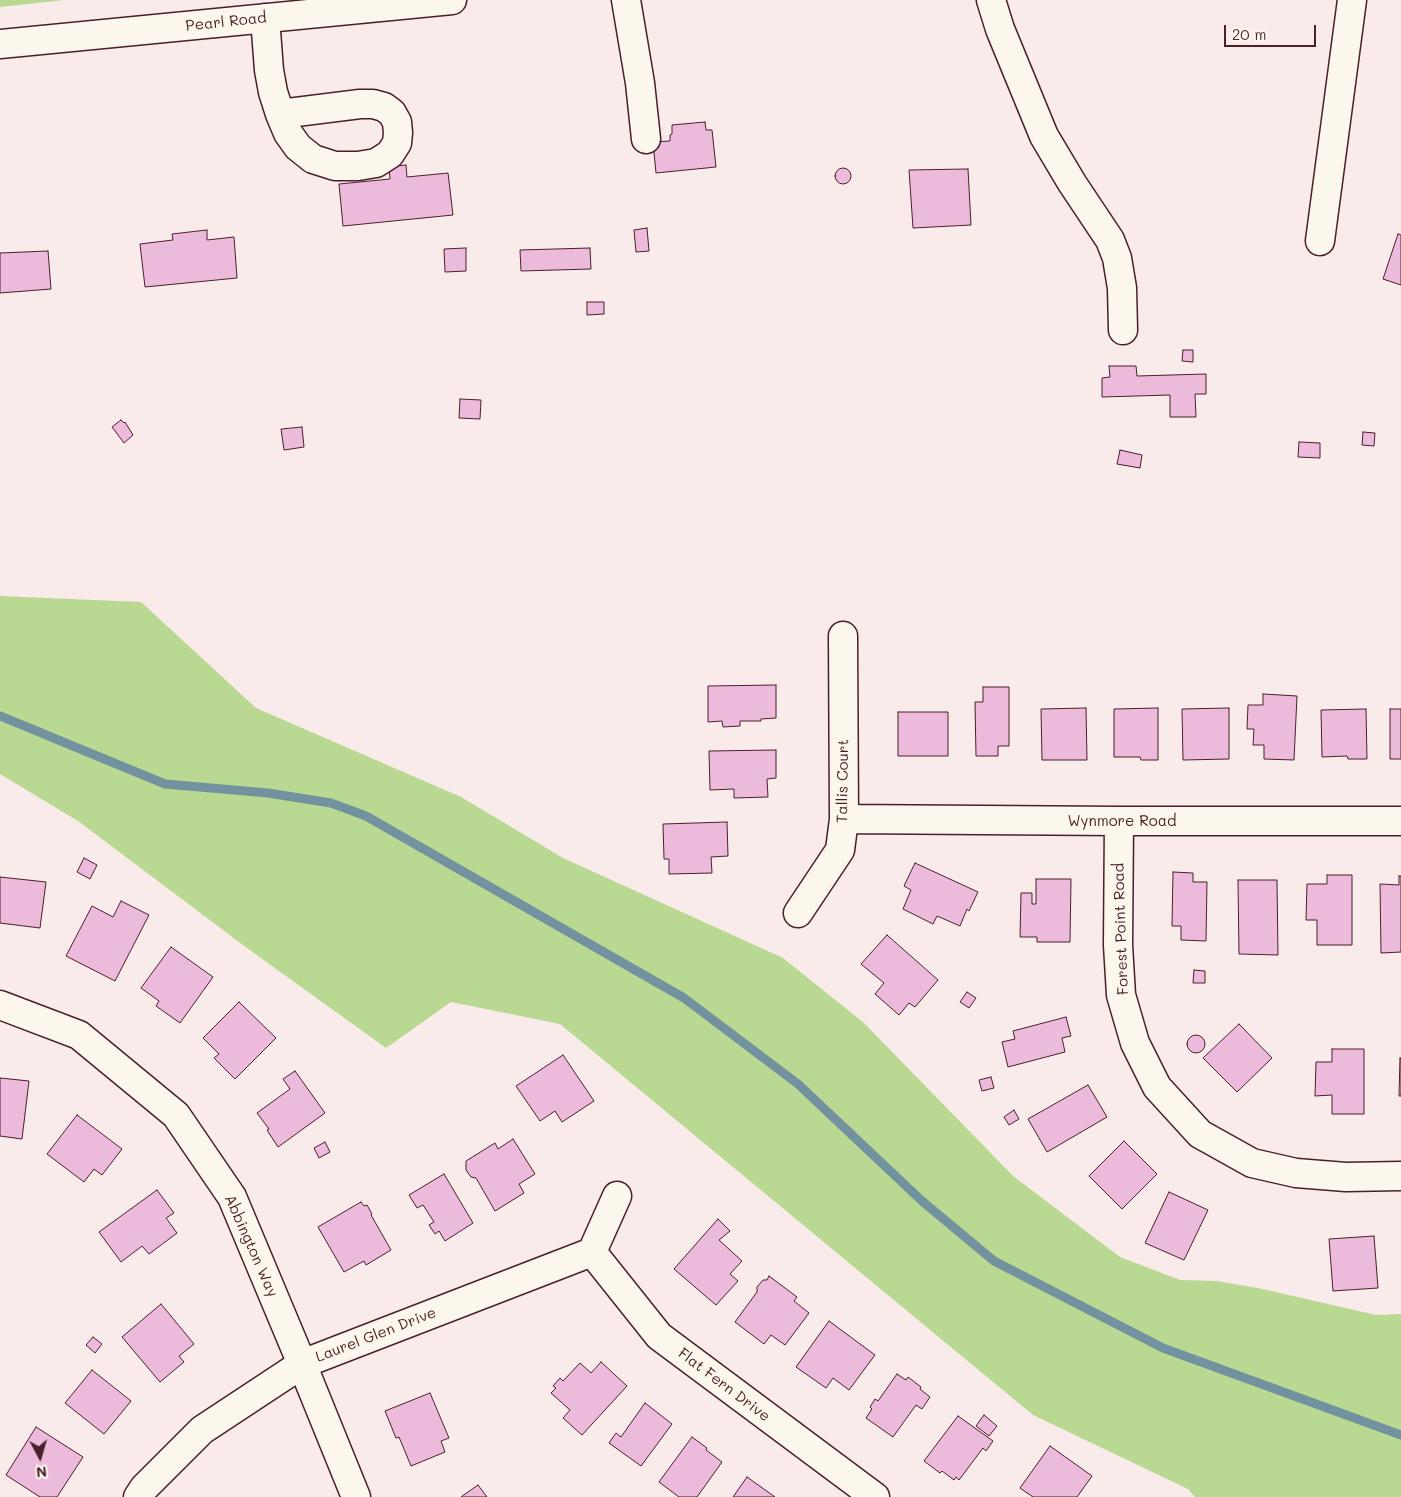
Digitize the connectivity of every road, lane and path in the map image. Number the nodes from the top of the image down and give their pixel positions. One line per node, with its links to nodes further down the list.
1 (452, 0): 5 (street, Pearl Road)
2 (626, 0): 8 (street)
3 (991, 0): 10 (street)
4 (1352, 0): 9 (street)
5 (265, 18): 6 (street, Pearl Road); 7 (street)
6 (0, 44)
7 (280, 114)
8 (646, 139)
9 (1320, 241)
10 (1123, 330)
11 (843, 636): 12 (street, Tallis Court)
12 (844, 819): 14 (street, Wynmore Road); 15 (street, Tallis Court)
13 (1401, 821): 14 (street, Wynmore Road)
14 (1120, 822): 17 (street, Forest Point Road)
15 (798, 913)
16 (0, 1005): 20 (street, Abbington Way)
17 (1401, 1176)
18 (617, 1196): 19 (street)
19 (592, 1252): 20 (street, Laurel Glen Drive); 23 (street, Flat Fern Drive)
20 (302, 1364): 21 (street, Laurel Glen Drive); 22 (street, Abbington Way)
21 (138, 1497)
22 (356, 1497)
23 (875, 1497)

